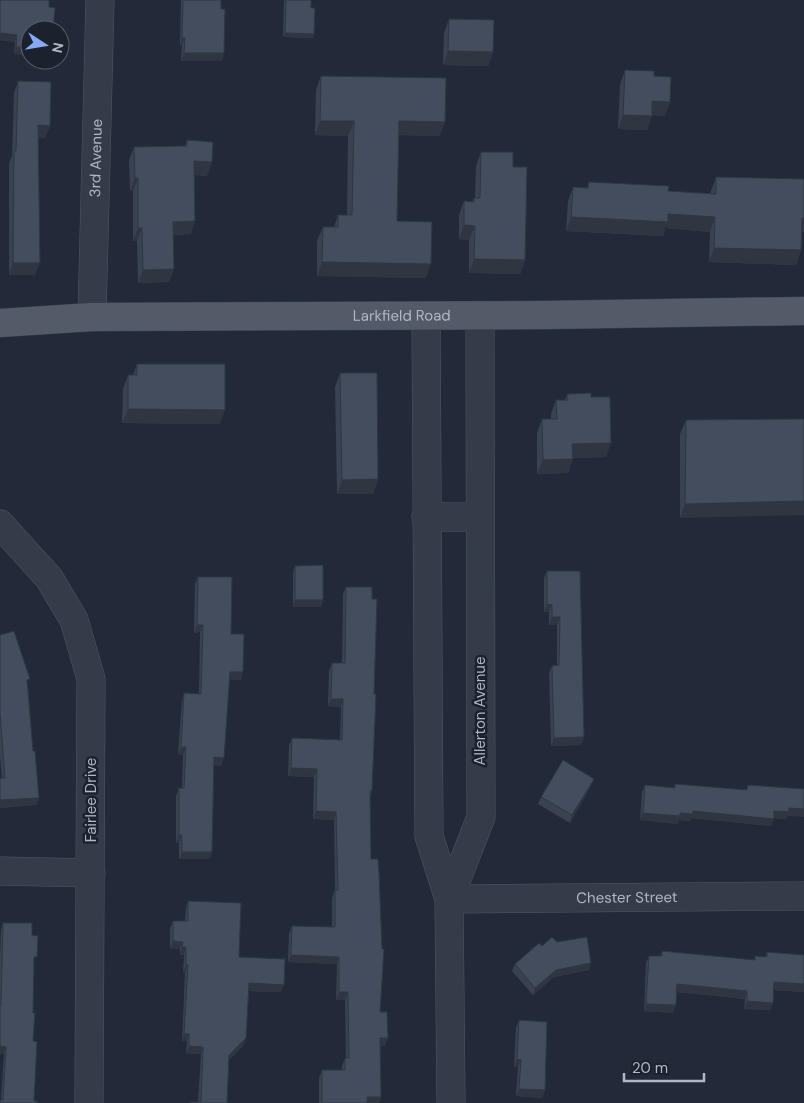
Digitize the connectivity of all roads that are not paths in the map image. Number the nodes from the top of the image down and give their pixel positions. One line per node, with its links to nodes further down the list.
1 (100, 0): 5 (street, 3rd Avenue)
2 (804, 311): 4 (main road, Larkfield Road)
3 (426, 316): 4 (main road, Larkfield Road); 5 (main road, Larkfield Road); 7 (street, Allerton Avenue)
4 (480, 316): 8 (street, Allerton Avenue)
5 (92, 317): 6 (main road, Larkfield Road)
6 (0, 323)
7 (426, 517): 8 (street); 13 (street, Allerton Avenue)
8 (479, 517): 13 (street, Allerton Avenue)
9 (0, 524): 11 (street, Fairlee Drive)
10 (0, 871): 11 (street)
11 (91, 873): 14 (street, Fairlee Drive)
12 (804, 896): 13 (street, Chester Street)
13 (449, 899): 15 (street, Allerton Avenue)
14 (89, 1103)
15 (451, 1103)

